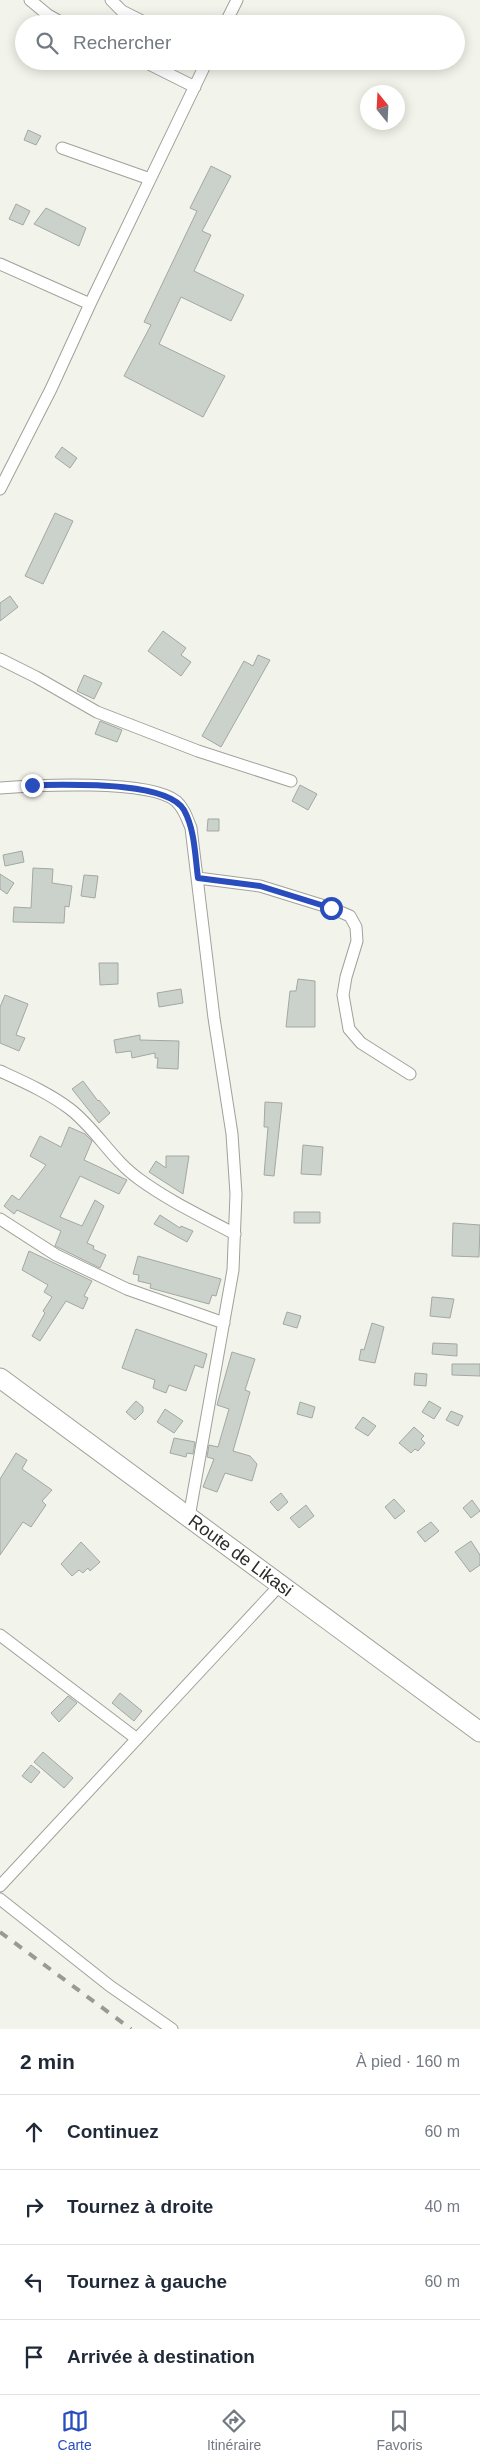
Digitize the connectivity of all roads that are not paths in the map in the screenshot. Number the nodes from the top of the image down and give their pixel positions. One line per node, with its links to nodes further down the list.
1 (30, 0): 4 (street)
2 (111, 0): 5 (street)
3 (237, 0): 6 (street)
4 (48, 15)
5 (131, 15)
6 (230, 15)
7 (161, 70): 9 (street)
8 (203, 70): 9 (street)
9 (195, 87): 11 (street)
10 (62, 148): 11 (street)
11 (150, 179): 13 (street)
12 (0, 264): 13 (street)
13 (90, 304): 14 (street)
14 (0, 489)
15 (0, 659): 16 (street)
16 (291, 781)
17 (0, 788): 18 (street)
18 (198, 878): 20 (street); 22 (street)
19 (0, 1071): 22 (street)
20 (410, 1074)
21 (0, 1219): 23 (street)
22 (235, 1234): 23 (street)
23 (224, 1323): 25 (street)
24 (0, 1378): 25 (highway, Route de Likasi)
25 (189, 1517): 26 (highway, Route de Likasi)
26 (280, 1585): 28 (highway, Route de Likasi); 29 (street)
27 (0, 1635): 29 (street)
28 (480, 1732)
29 (137, 1739): 30 (street)
30 (0, 1886)
31 (0, 1899): 32 (street)
32 (172, 2029)

